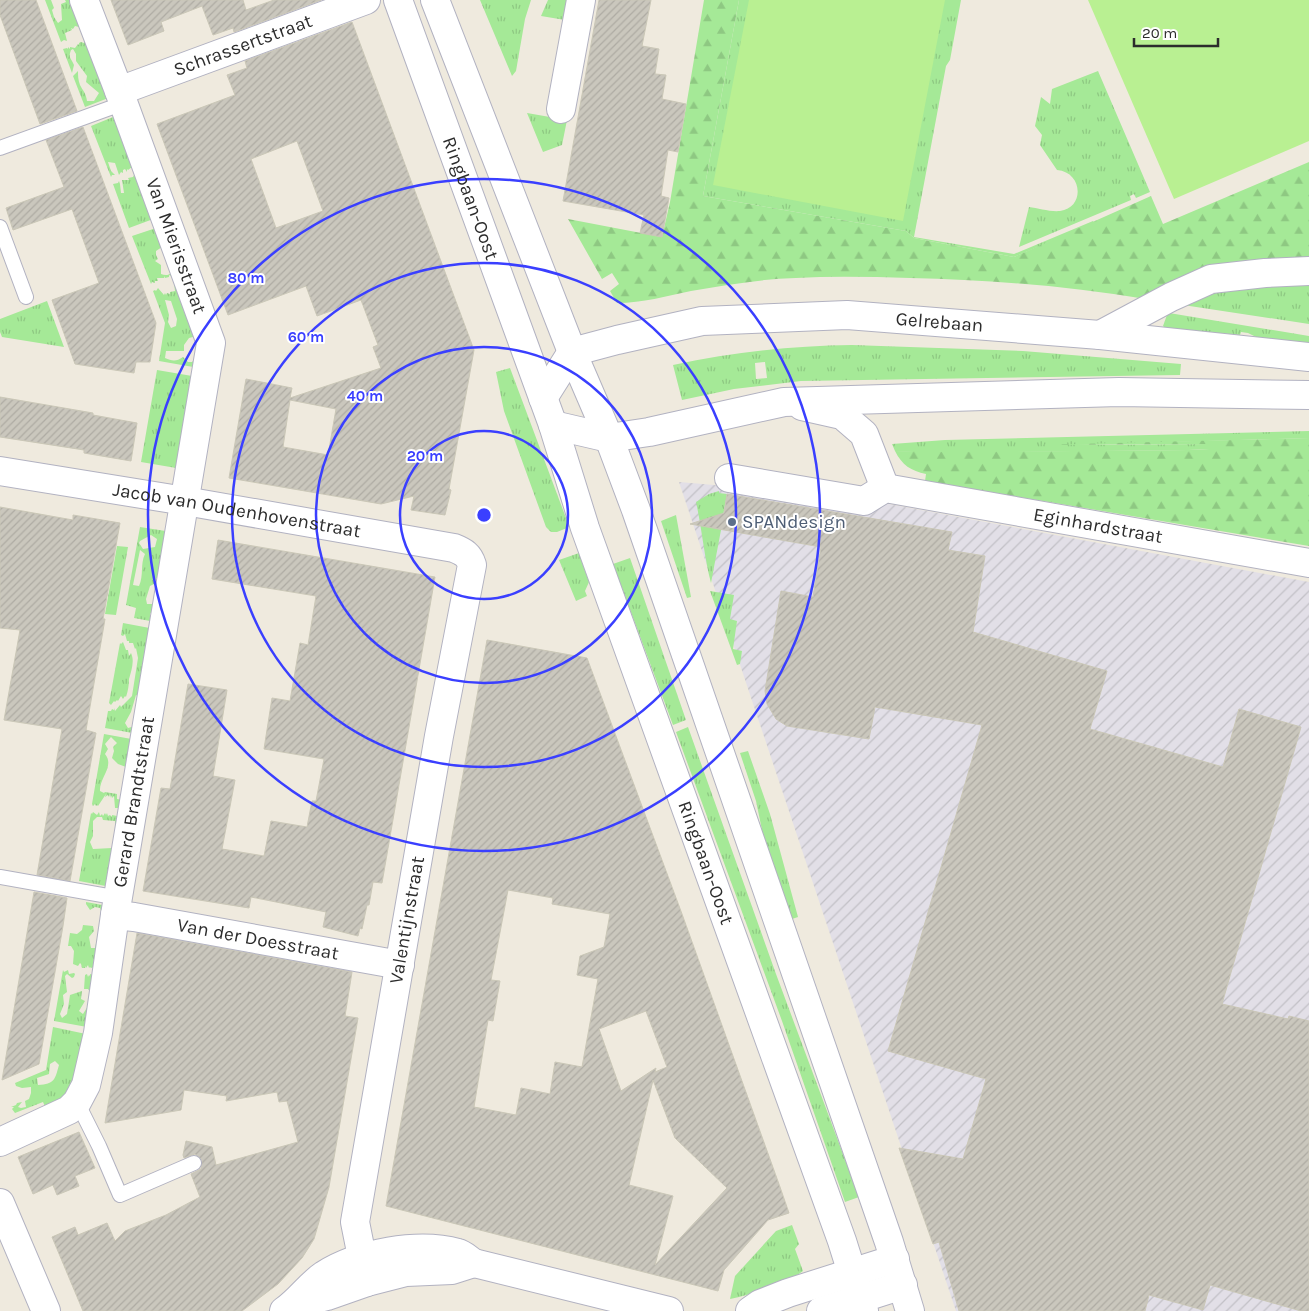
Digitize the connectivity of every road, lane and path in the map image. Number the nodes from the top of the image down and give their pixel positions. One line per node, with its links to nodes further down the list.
1 (84, 0): 6 (street, Van Mierisstraat)
2 (366, 0): 6 (street, Schrassertstraat)
3 (398, 0): 16 (street, Ringbaan-Oost)
4 (435, 0): 13 (street, Ringbaan-Oost)
5 (581, 0): 7 (street)
6 (122, 97): 8 (lane); 23 (street, Van Mierisstraat)
7 (561, 109)
8 (0, 148)
9 (0, 228): 11 (lane)
10 (1309, 271): 12 (street)
11 (26, 297)
12 (1100, 335): 13 (street, Gelrebaan); 14 (street, Gelrebaan)
13 (572, 352): 16 (street); 19 (street, Ringbaan-Oost)
14 (1309, 357)
15 (1309, 395): 17 (street)
16 (543, 398): 18 (street, Ringbaan-Oost)
17 (784, 402): 19 (street); 22 (street)
18 (553, 426): 19 (street); 35 (street, Ringbaan-Oost)
19 (609, 438): 33 (street, Ringbaan-Oost)
20 (0, 471): 23 (street, Jacob van Oudenhovenstraat)
21 (729, 478): 22 (street)
22 (885, 488): 25 (street, Eginhardstraat)
23 (186, 501): 24 (street, Jacob van Oudenhovenstraat); 27 (street, Gerard Brandtstraat)
24 (470, 559): 28 (street, Valentijnstraat)
25 (1309, 563)
26 (0, 877): 27 (lane)
27 (117, 907): 28 (street, Van der Doesstraat); 29 (street, Gerard Brandtstraat)
28 (400, 965): 34 (street, Valentijnstraat)
29 (77, 1102): 30 (street); 31 (lane)
30 (0, 1142)
31 (194, 1163)
32 (0, 1203): 39 (street)
33 (895, 1259): 35 (street); 36 (street, Ringbaan-Oost)
34 (364, 1270): 38 (street); 40 (street)
35 (852, 1273): 37 (street, Ringbaan-Oost); 41 (street)
36 (903, 1286): 37 (street); 43 (street, Ringbaan-Oost)
37 (862, 1305): 42 (street)
38 (289, 1308)
39 (46, 1311)
40 (669, 1311)
41 (750, 1311)
42 (821, 1311)
43 (910, 1311)

